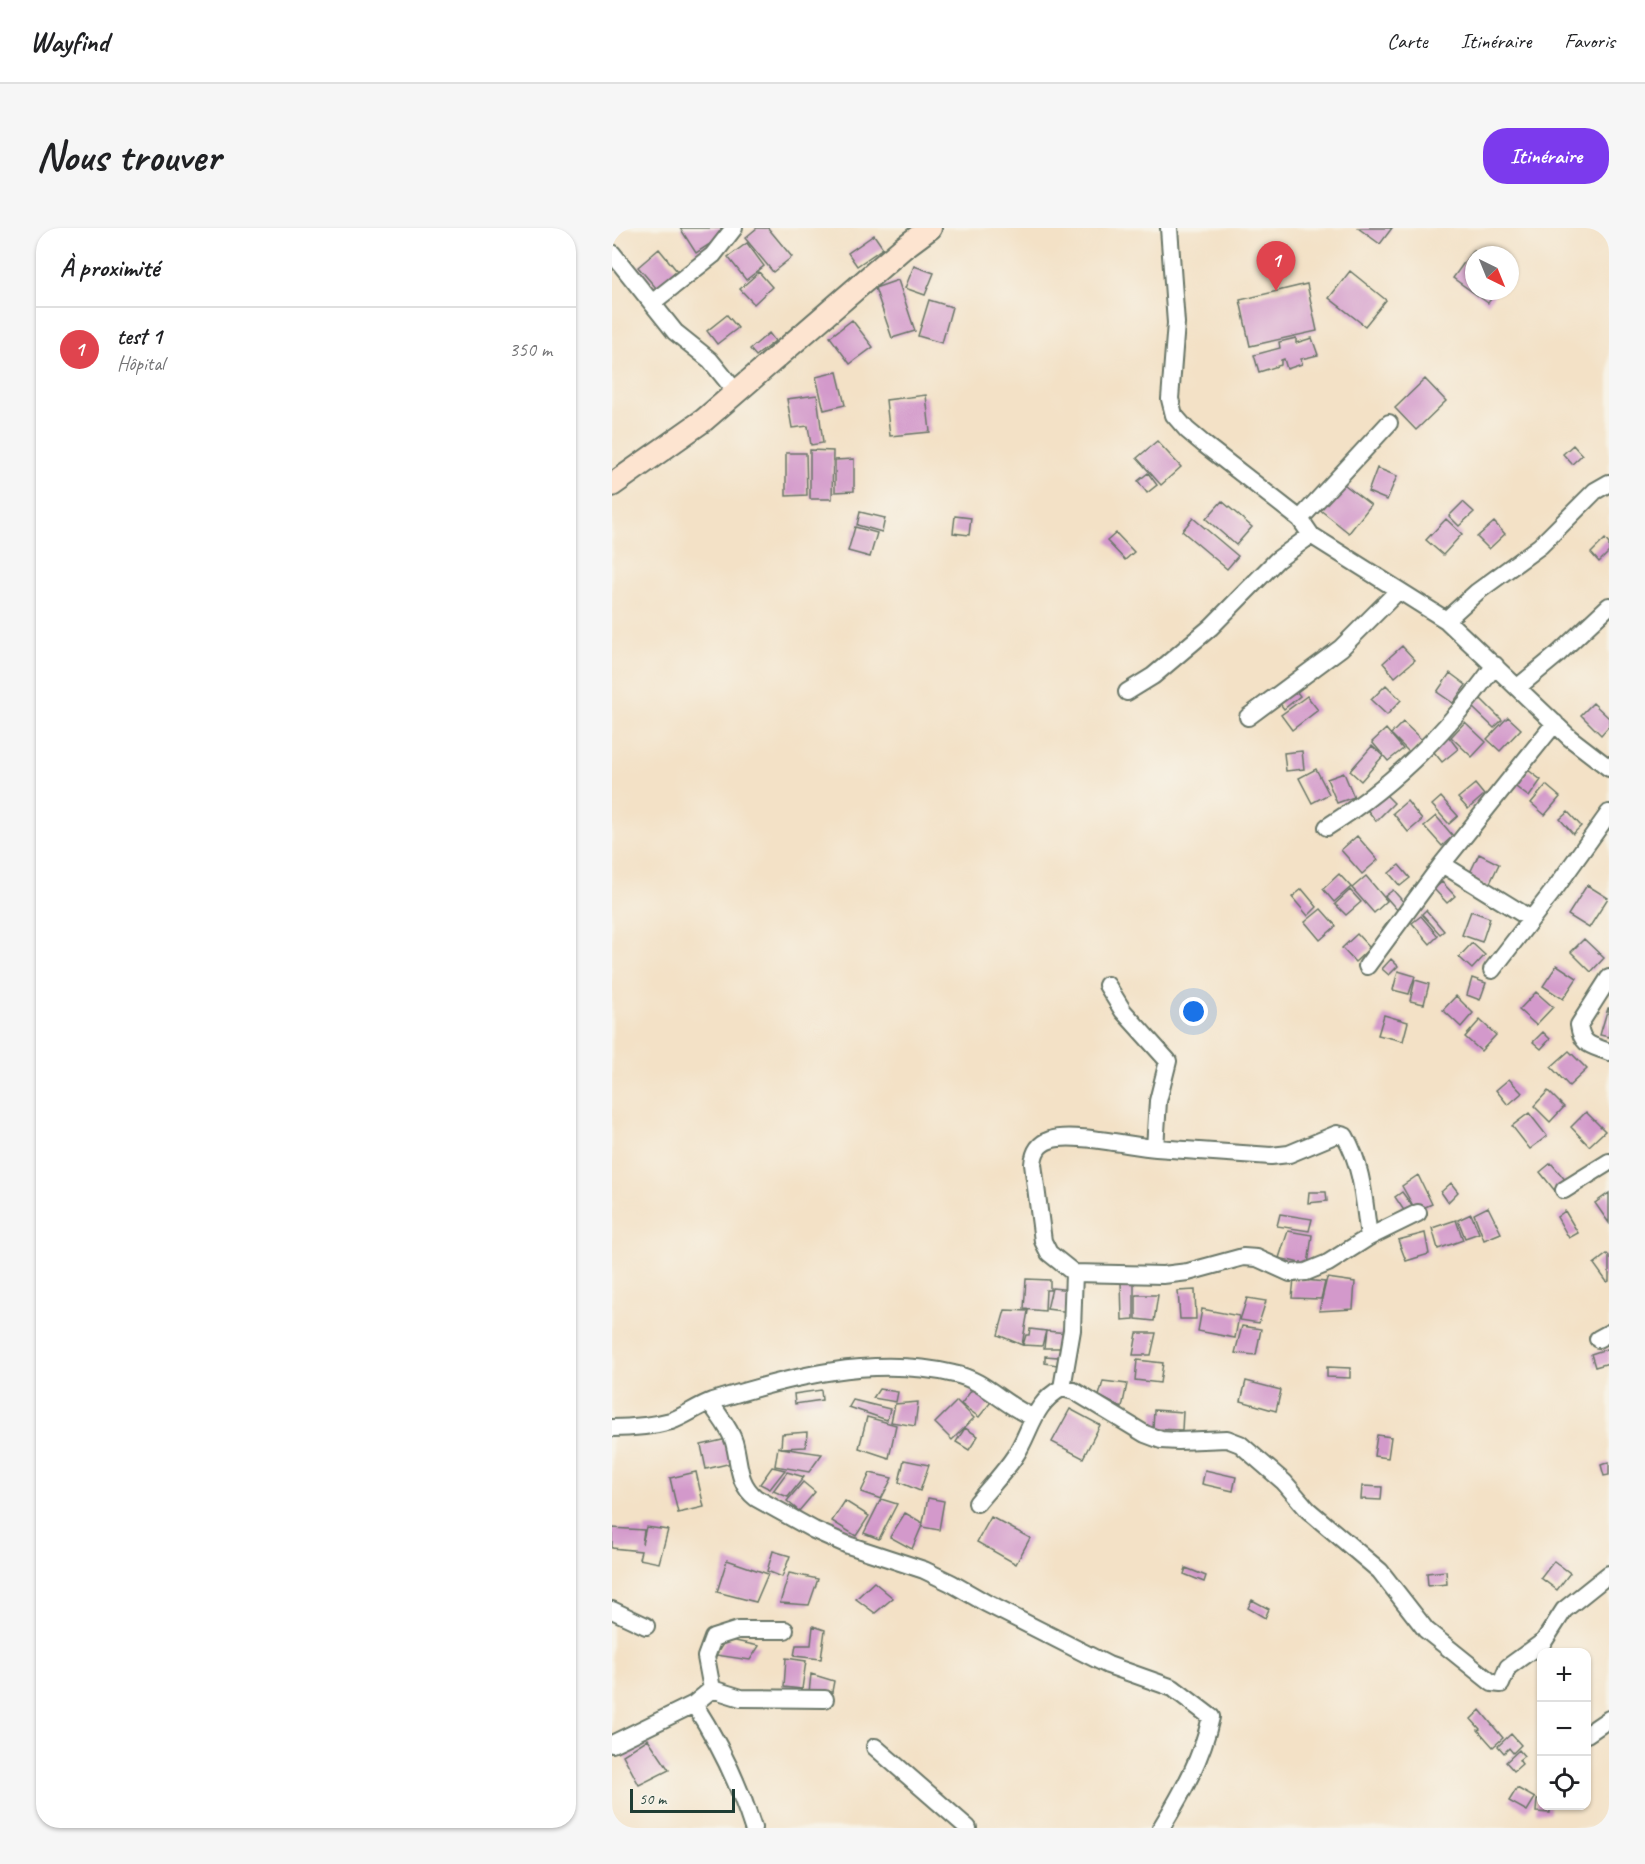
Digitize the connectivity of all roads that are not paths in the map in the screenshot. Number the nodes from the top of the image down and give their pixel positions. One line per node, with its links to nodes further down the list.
1 (734, 228): 5 (street)
2 (930, 228): 6 (street)
3 (1169, 228): 10 (street)
4 (612, 253): 5 (street)
5 (653, 302): 6 (street)
6 (736, 392): 9 (street)
7 (1389, 423): 10 (street)
8 (1609, 483): 14 (street)
9 (612, 485)
10 (1300, 519): 11 (street)
11 (1311, 535): 12 (street); 17 (street)
12 (1398, 591): 14 (street); 18 (street)
13 (1609, 606): 16 (street)
14 (1446, 620): 15 (street)
15 (1495, 665): 16 (street); 22 (street)
16 (1518, 687): 19 (street)
17 (1127, 692)
18 (1248, 717)
19 (1555, 723): 20 (street); 23 (street)
20 (1609, 768)
21 (1609, 813): 24 (street)
22 (1327, 827)
23 (1442, 864): 24 (street); 25 (street)
24 (1531, 919): 26 (street)
25 (1367, 966)
26 (1492, 970)
27 (1609, 978): 29 (street)
28 (1107, 985): 30 (street)
29 (1609, 1052)
30 (1155, 1148): 34 (street); 35 (street)
31 (1609, 1162): 32 (street)
32 (1564, 1190)
33 (1418, 1213): 34 (street)
34 (1369, 1237): 35 (street)
35 (1074, 1273): 36 (street)
36 (1062, 1388): 38 (street); 41 (street)
37 (710, 1402): 38 (street); 39 (street); 54 (street)
38 (1034, 1417): 40 (street)
39 (612, 1428)
40 (977, 1503)
41 (1609, 1576)
42 (612, 1610): 43 (street)
43 (646, 1626)
44 (785, 1630): 45 (street)
45 (712, 1689): 46 (street); 47 (street)
46 (825, 1699)
47 (694, 1704): 50 (street); 52 (street)
48 (1609, 1719): 49 (street)
49 (1591, 1731)
50 (612, 1744)
51 (875, 1747): 53 (street)
52 (753, 1828)
53 (968, 1828)
54 (1161, 1828)

